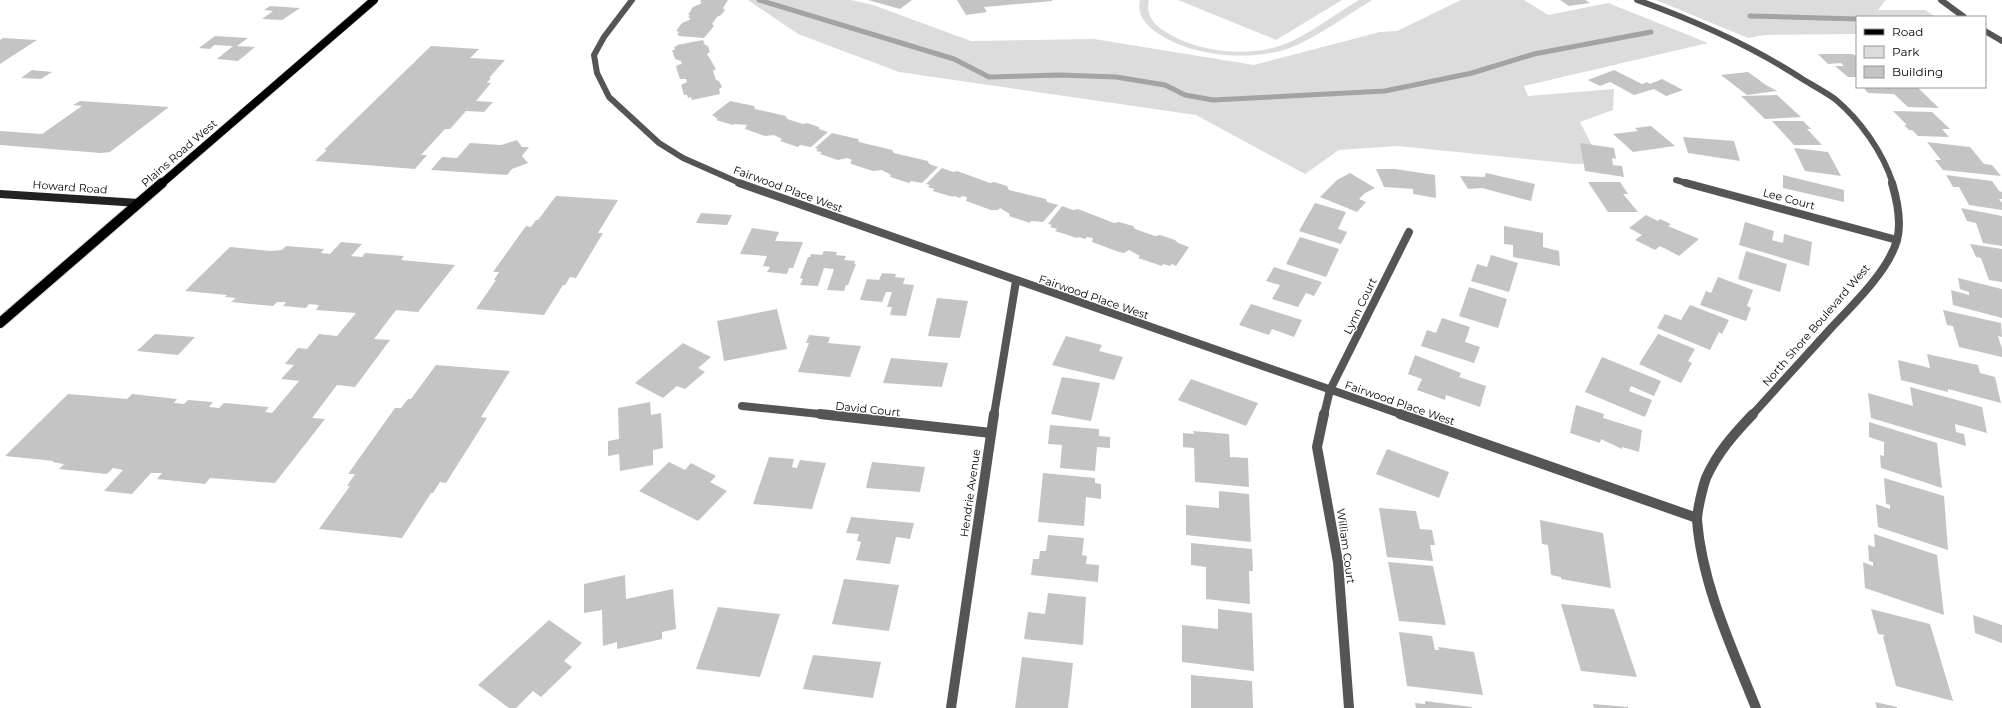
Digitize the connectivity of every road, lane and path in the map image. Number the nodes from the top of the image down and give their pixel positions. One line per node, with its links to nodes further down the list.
1 (374, 0): 10 (main road, Plains Road West)
2 (632, 0): 13 (street, Fairwood Place West)
3 (1637, 0): 12 (street, North Shore Boulevard West)
4 (1941, 0): 5 (street)
5 (1963, 16)
6 (1986, 32): 7 (street)
7 (2002, 40)
8 (1676, 180): 12 (street, Lee Court)
9 (0, 194): 10 (street, Howard Road)
10 (139, 203): 14 (main road, Plains Road West)
11 (1409, 232): 15 (street, Lynn Court)
12 (1897, 240): 18 (street, North Shore Boulevard West)
13 (1016, 281): 15 (street, Fairwood Place West); 17 (street, Hendrie Avenue)
14 (0, 323)
15 (1330, 390): 18 (street, Fairwood Place West); 20 (street, William Court)
16 (742, 406): 17 (street, David Court)
17 (991, 433): 19 (street, Hendrie Avenue)
18 (1697, 518): 21 (street, North Shore Boulevard West)
19 (952, 708)
20 (1349, 708)
21 (1756, 708)

